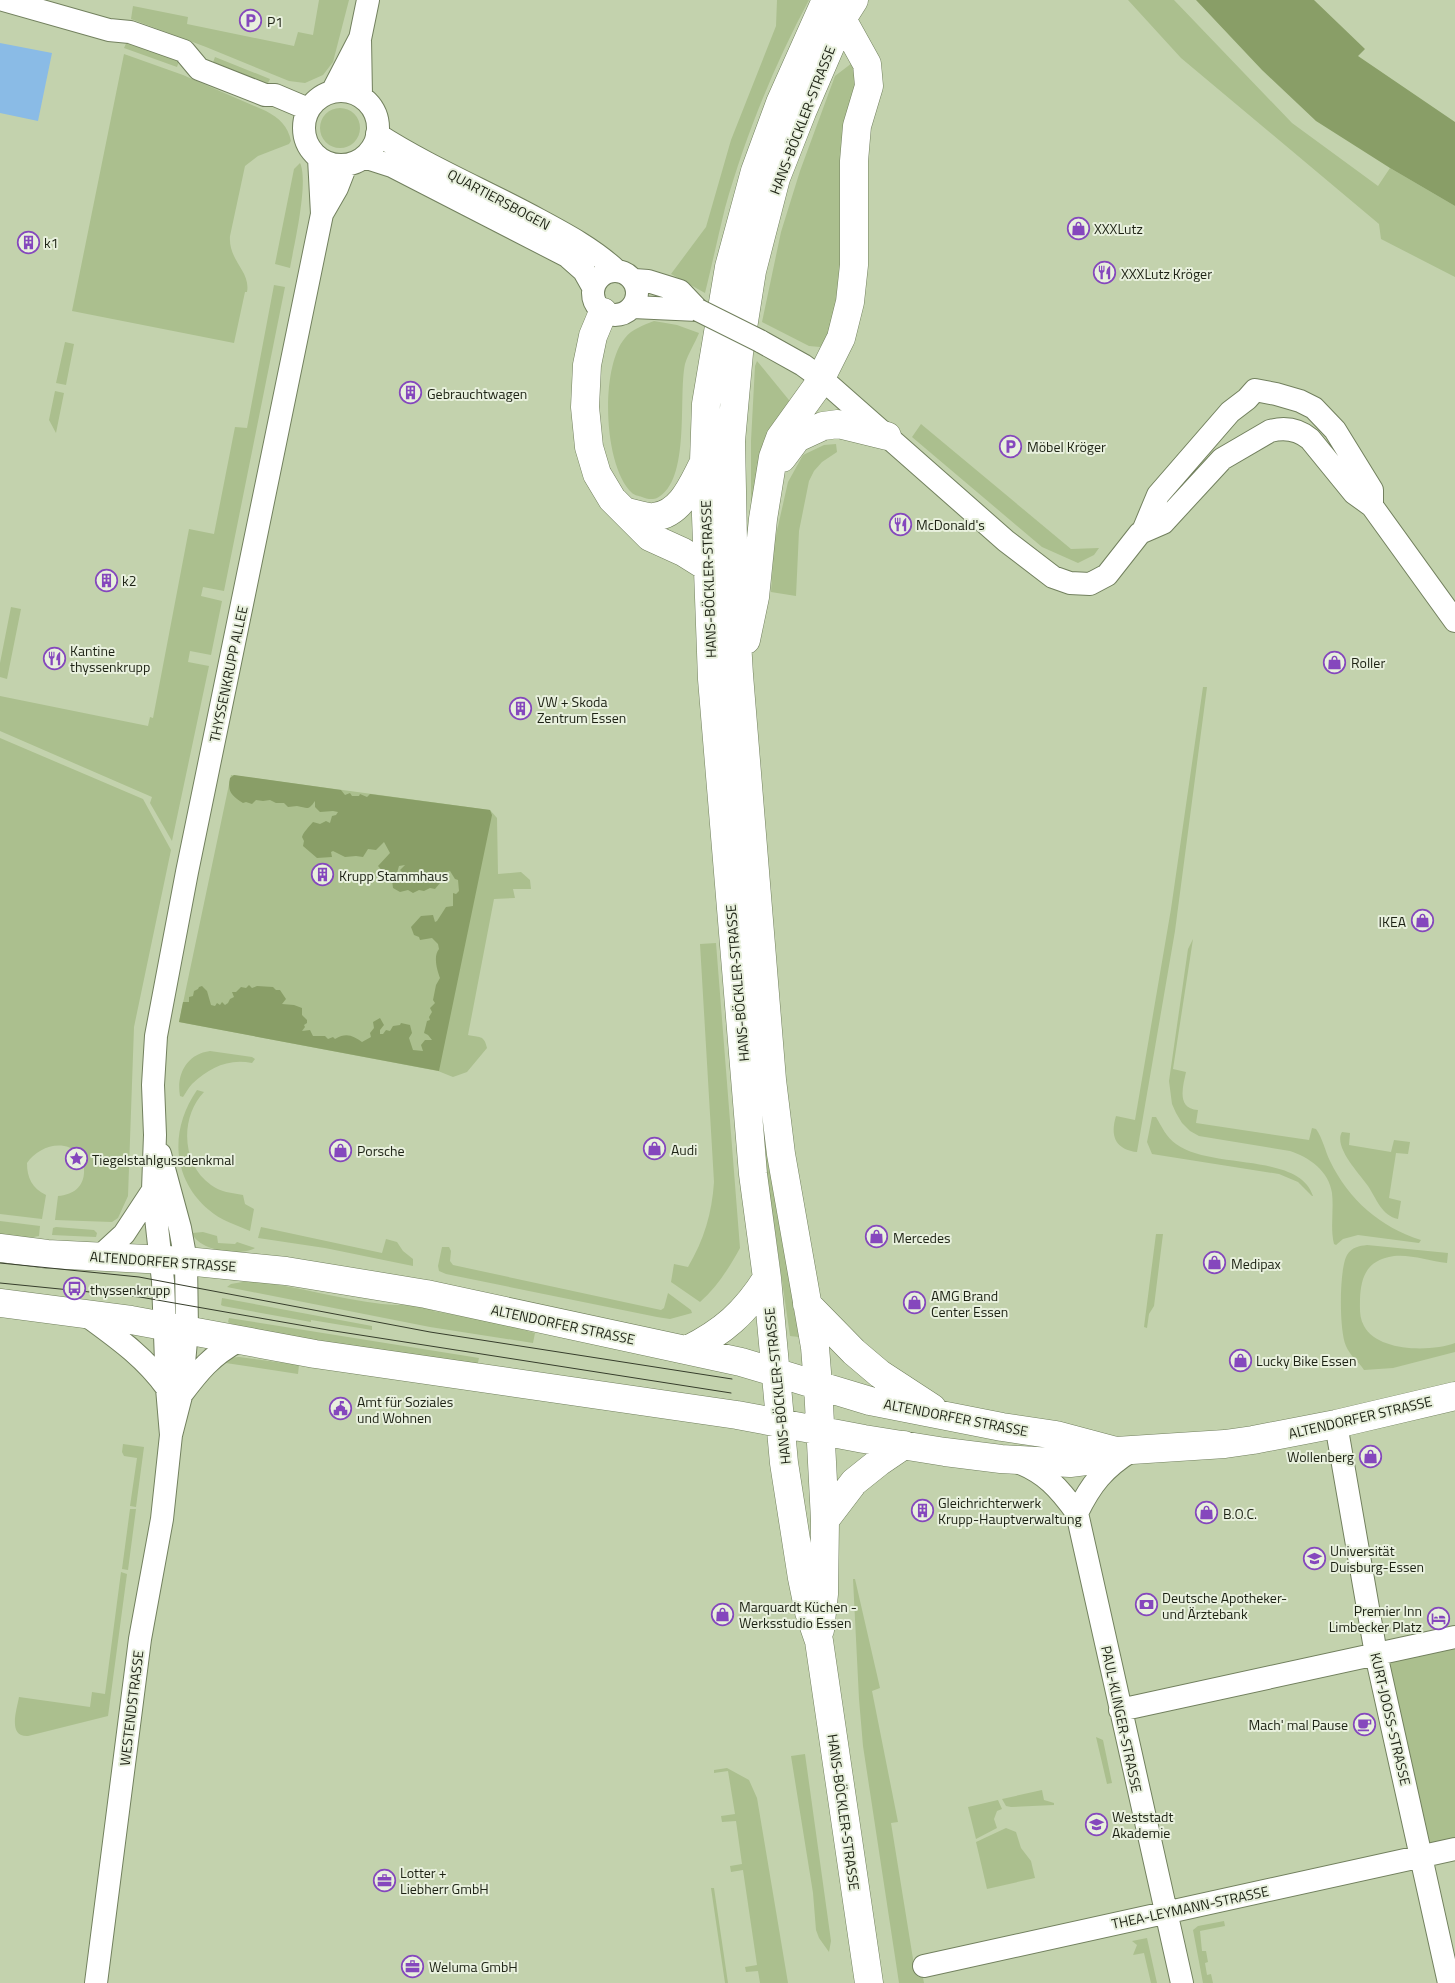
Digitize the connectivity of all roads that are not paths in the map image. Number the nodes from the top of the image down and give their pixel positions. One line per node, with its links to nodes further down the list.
1 (3, 0): 7 (street)
2 (368, 0): 4 (street)
3 (841, 6): 17 (main road); 19 (main road, HANS-BÖCKLER-STRASSE); 26 (main road, HANS-BÖCKLER-STRASSE)
4 (360, 39): 5 (street); 6 (street)
5 (332, 92): 6 (street); 7 (street)
6 (361, 96): 8 (street)
7 (308, 109): 9 (street)
8 (377, 134): 10 (street); 12 (street, QUARTIERSBOGEN)
9 (319, 158): 10 (street); 11 (street, THYSSENKRUPP ALLEE)
10 (355, 161): 11 (street, THYSSENKRUPP ALLEE); 13 (street, QUARTIERSBOGEN)
11 (322, 214): 27 (street, THYSSENKRUPP ALLEE)
12 (625, 275): 13 (street); 14 (street); 15 (street)
13 (593, 287): 16 (street)
14 (633, 307): 15 (street); 16 (street)
15 (698, 310): 17 (street, bridge)
16 (603, 312): 22 (main road)
17 (821, 378): 18 (street); 20 (main road)
18 (887, 436): 20 (main road); 23 (street)
19 (704, 461): 22 (main road); 24 (main road, HANS-BÖCKLER-STRASSE)
20 (768, 478): 26 (main road)
21 (1372, 506): 23 (street); 23 (street); 25 (street)
22 (626, 512): 24 (main road)
23 (1143, 532)
24 (707, 567): 33 (main road, HANS-BÖCKLER-STRASSE)
25 (1455, 622)
26 (739, 676): 35 (main road, HANS-BÖCKLER-STRASSE)
27 (155, 1135): 28 (street, THYSSENKRUPP ALLEE); 29 (street, THYSSENKRUPP ALLEE)
28 (153, 1190): 31 (street); 32 (street, THYSSENKRUPP ALLEE)
29 (180, 1228): 32 (street, WESTENDSTRASSE)
30 (0, 1248): 31 (main road, ALTENDORFER STRASSE)
31 (99, 1257): 32 (main road, ALTENDORFER STRASSE)
32 (173, 1260): 37 (street, WESTENDSTRASSE); 39 (main road, ALTENDORFER STRASSE)
33 (767, 1278): 39 (main road); 40 (main road, HANS-BÖCKLER-STRASSE)
34 (0, 1303): 36 (main road, ALTENDORFER STRASSE)
35 (807, 1304): 41 (main road, HANS-BÖCKLER-STRASSE); 44 (main road)
36 (86, 1315): 37 (main road, ALTENDORFER STRASSE); 42 (street)
37 (176, 1328): 38 (main road, ALTENDORFER STRASSE); 42 (street, WESTENDSTRASSE)
38 (238, 1341): 42 (street, WESTENDSTRASSE); 45 (main road, ALTENDORFER STRASSE)
39 (687, 1350): 40 (main road, ALTENDORFER STRASSE)
40 (776, 1373): 41 (main road, ALTENDORFER STRASSE); 45 (main road, HANS-BÖCKLER-STRASSE)
41 (818, 1386): 44 (main road, ALTENDORFER STRASSE); 47 (main road, HANS-BÖCKLER-STRASSE)
42 (174, 1392): 61 (street, WESTENDSTRASSE)
43 (1455, 1396): 46 (main road, ALTENDORFER STRASSE)
44 (943, 1416): 49 (main road, ALTENDORFER STRASSE)
45 (780, 1422): 47 (main road, ALTENDORFER STRASSE); 54 (main road, HANS-BÖCKLER-STRASSE)
46 (1336, 1424): 49 (main road, ALTENDORFER STRASSE); 55 (street, KURT-JOOSS-STRASSE)
47 (821, 1431): 48 (main road, ALTENDORFER STRASSE); 52 (main road, HANS-BÖCKLER-STRASSE)
48 (904, 1445): 50 (main road, ALTENDORFER STRASSE); 52 (main road)
49 (1124, 1451): 50 (main road, ALTENDORFER STRASSE); 51 (street)
50 (1009, 1459): 51 (street, PAUL-KLINGER-STRASSE)
51 (1077, 1513): 56 (street, PAUL-KLINGER-STRASSE)
52 (825, 1520): 54 (main road, HANS-BÖCKLER-STRASSE)
53 (1455, 1636): 55 (street)
54 (819, 1641): 62 (main road, HANS-BÖCKLER-STRASSE)
55 (1376, 1654): 56 (street); 58 (street, KURT-JOOSS-STRASSE)
56 (1120, 1710): 59 (street, PAUL-KLINGER-STRASSE)
57 (1455, 1848): 58 (street, THEA-LEYMANN-STRASSE)
58 (1422, 1856): 59 (street, THEA-LEYMANN-STRASSE); 64 (street, KURT-JOOSS-STRASSE)
59 (1165, 1913): 60 (street, THEA-LEYMANN-STRASSE); 63 (street, PAUL-KLINGER-STRASSE)
60 (924, 1966)
61 (96, 1983)
62 (869, 1983)
63 (1182, 1983)
64 (1449, 1983)

